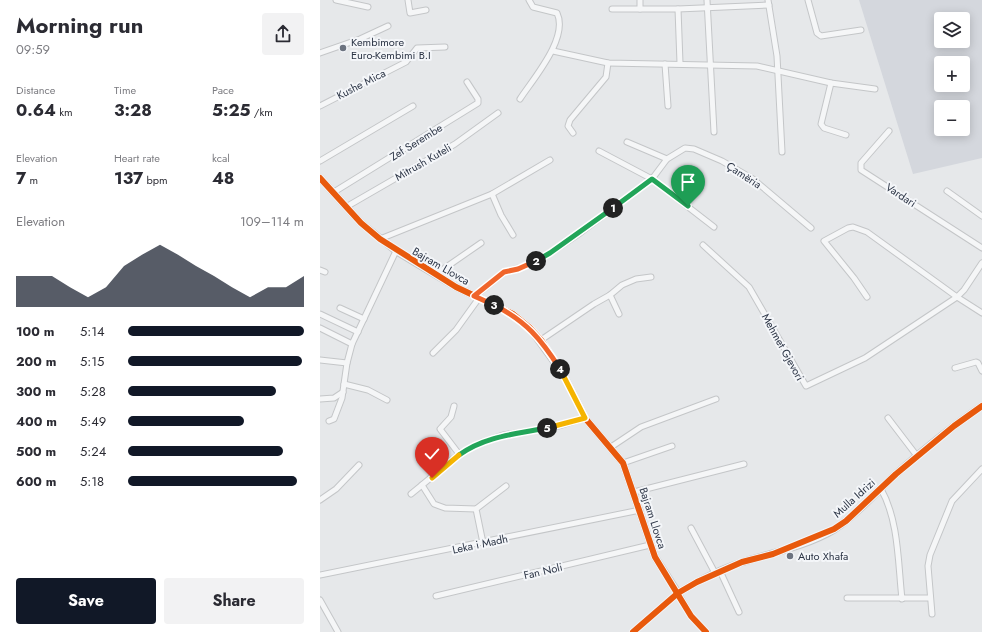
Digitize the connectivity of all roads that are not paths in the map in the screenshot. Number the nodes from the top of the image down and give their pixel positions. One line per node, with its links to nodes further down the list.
1 (336, 0): 8 (street)
2 (408, 0): 13 (street)
3 (529, 0): 17 (street)
4 (640, 0): 11 (street)
5 (708, 0): 9 (street)
6 (808, 0): 15 (street)
7 (768, 3): 9 (street); 23 (street)
8 (368, 6)
9 (708, 8): 12 (street); 22 (street)
10 (612, 9): 11 (street)
11 (640, 9): 12 (street)
12 (678, 9): 20 (street)
13 (426, 10)
14 (388, 26): 18 (street)
15 (861, 30)
16 (445, 47): 28 (street, Kushe Mica)
17 (553, 51): 19 (street); 27 (street)
18 (320, 53)
19 (608, 63): 21 (street); 34 (street)
20 (680, 63): 21 (street); 22 (street)
21 (665, 64): 30 (street)
22 (711, 65): 23 (street); 33 (street)
23 (776, 70): 25 (street); 38 (street)
24 (467, 82): 45 (street, Zef Serembe)
25 (831, 83): 26 (street); 35 (street)
26 (875, 89)
27 (520, 99)
28 (320, 106)
29 (413, 106): 41 (street)
30 (668, 106)
31 (498, 113): 47 (street, Mitrush Kuteli)
32 (889, 131): 55 (street, Vardari)
33 (714, 132)
34 (574, 134)
35 (846, 135)
36 (627, 142): 39 (street)
37 (599, 151): 43 (street)
38 (782, 152)
39 (668, 159): 43 (street, Çamëria); 50 (street, Çamëria)
40 (550, 160): 46 (street)
41 (320, 161)
42 (320, 178): 45 (street, Bajram Llovca)
43 (652, 179): 49 (street); 61 (street, Çamëria)
44 (947, 191): 48 (street)
45 (334, 192): 47 (street, Bajram Llovca)
46 (492, 194): 51 (street); 52 (street)
47 (346, 207): 52 (street, Bajram Llovca)
48 (982, 216)
49 (714, 227)
50 (811, 228)
51 (514, 235)
52 (380, 239): 56 (street, Bajram Llovca)
53 (481, 243): 58 (street, Bajram Llovca)
54 (703, 245): 63 (street, Mehmet Gjevori)
55 (982, 248)
56 (396, 251): 58 (street, Bajram Llovca); 68 (street)
57 (982, 263): 63 (street)
58 (437, 275): 61 (street, Bajram Llovca)
59 (651, 277): 60 (street)
60 (610, 296): 67 (street); 71 (street)
61 (477, 297): 71 (street, Bajram Llovca); 73 (street)
62 (867, 297): 63 (street)
63 (957, 297): 65 (street)
64 (340, 308): 68 (street)
65 (982, 313)
66 (320, 314): 70 (street)
67 (619, 314)
68 (364, 319): 70 (street)
69 (320, 328): 72 (street)
70 (358, 332): 72 (street)
71 (541, 340): 85 (street, Bajram Llovca)
72 (352, 344): 75 (street)
73 (433, 353)
74 (320, 360): 75 (street)
75 (347, 363): 78 (street)
76 (955, 368): 77 (street)
77 (982, 370)
78 (344, 384): 79 (street); 82 (street)
79 (342, 392): 80 (street); 87 (street)
80 (320, 399)
81 (716, 399): 89 (street)
82 (387, 400)
83 (454, 406): 90 (street)
84 (982, 406): 91 (street, Mulla Idrizi)
85 (585, 418): 89 (street, Bajram Llovca); 90 (street)
86 (888, 418): 91 (street)
87 (329, 421)
88 (672, 446): 92 (street)
89 (611, 447): 92 (street, Bajram Llovca)
90 (459, 454): 96 (street)
91 (917, 456): 98 (street, Mulla Idrizi)
92 (623, 462): 99 (street, Bajram Llovca)
93 (744, 464): 99 (street, Bajram Llovca)
94 (359, 465): 101 (street)
95 (982, 469): 112 (street)
96 (422, 485): 100 (street); 102 (street)
97 (506, 486): 102 (street)
98 (881, 489): 107 (street, Mulla Idrizi); 113 (street, Mulla Idrizi)
99 (634, 492): 103 (street, Bajram Llovca)
100 (411, 494)
101 (320, 500)
102 (476, 509): 105 (street)
103 (640, 510): 105 (street, Leka i Madh); 106 (street, Bajram Llovca)
104 (691, 528): 107 (street)
105 (483, 543): 108 (street, Leka i Madh)
106 (650, 545): 109 (street, Bajram Llovca); 110 (street, Fan Noli)
107 (718, 572): 109 (street, Mulla Idrizi); 115 (street)
108 (320, 575)
109 (678, 593): 118 (street); 119 (street)
110 (436, 596)
111 (847, 598): 113 (street)
112 (930, 598): 113 (street); 116 (street)
113 (902, 599)
114 (320, 600): 117 (street)
115 (739, 612)
116 (932, 614)
117 (338, 632)
118 (633, 632)
119 (706, 632)

